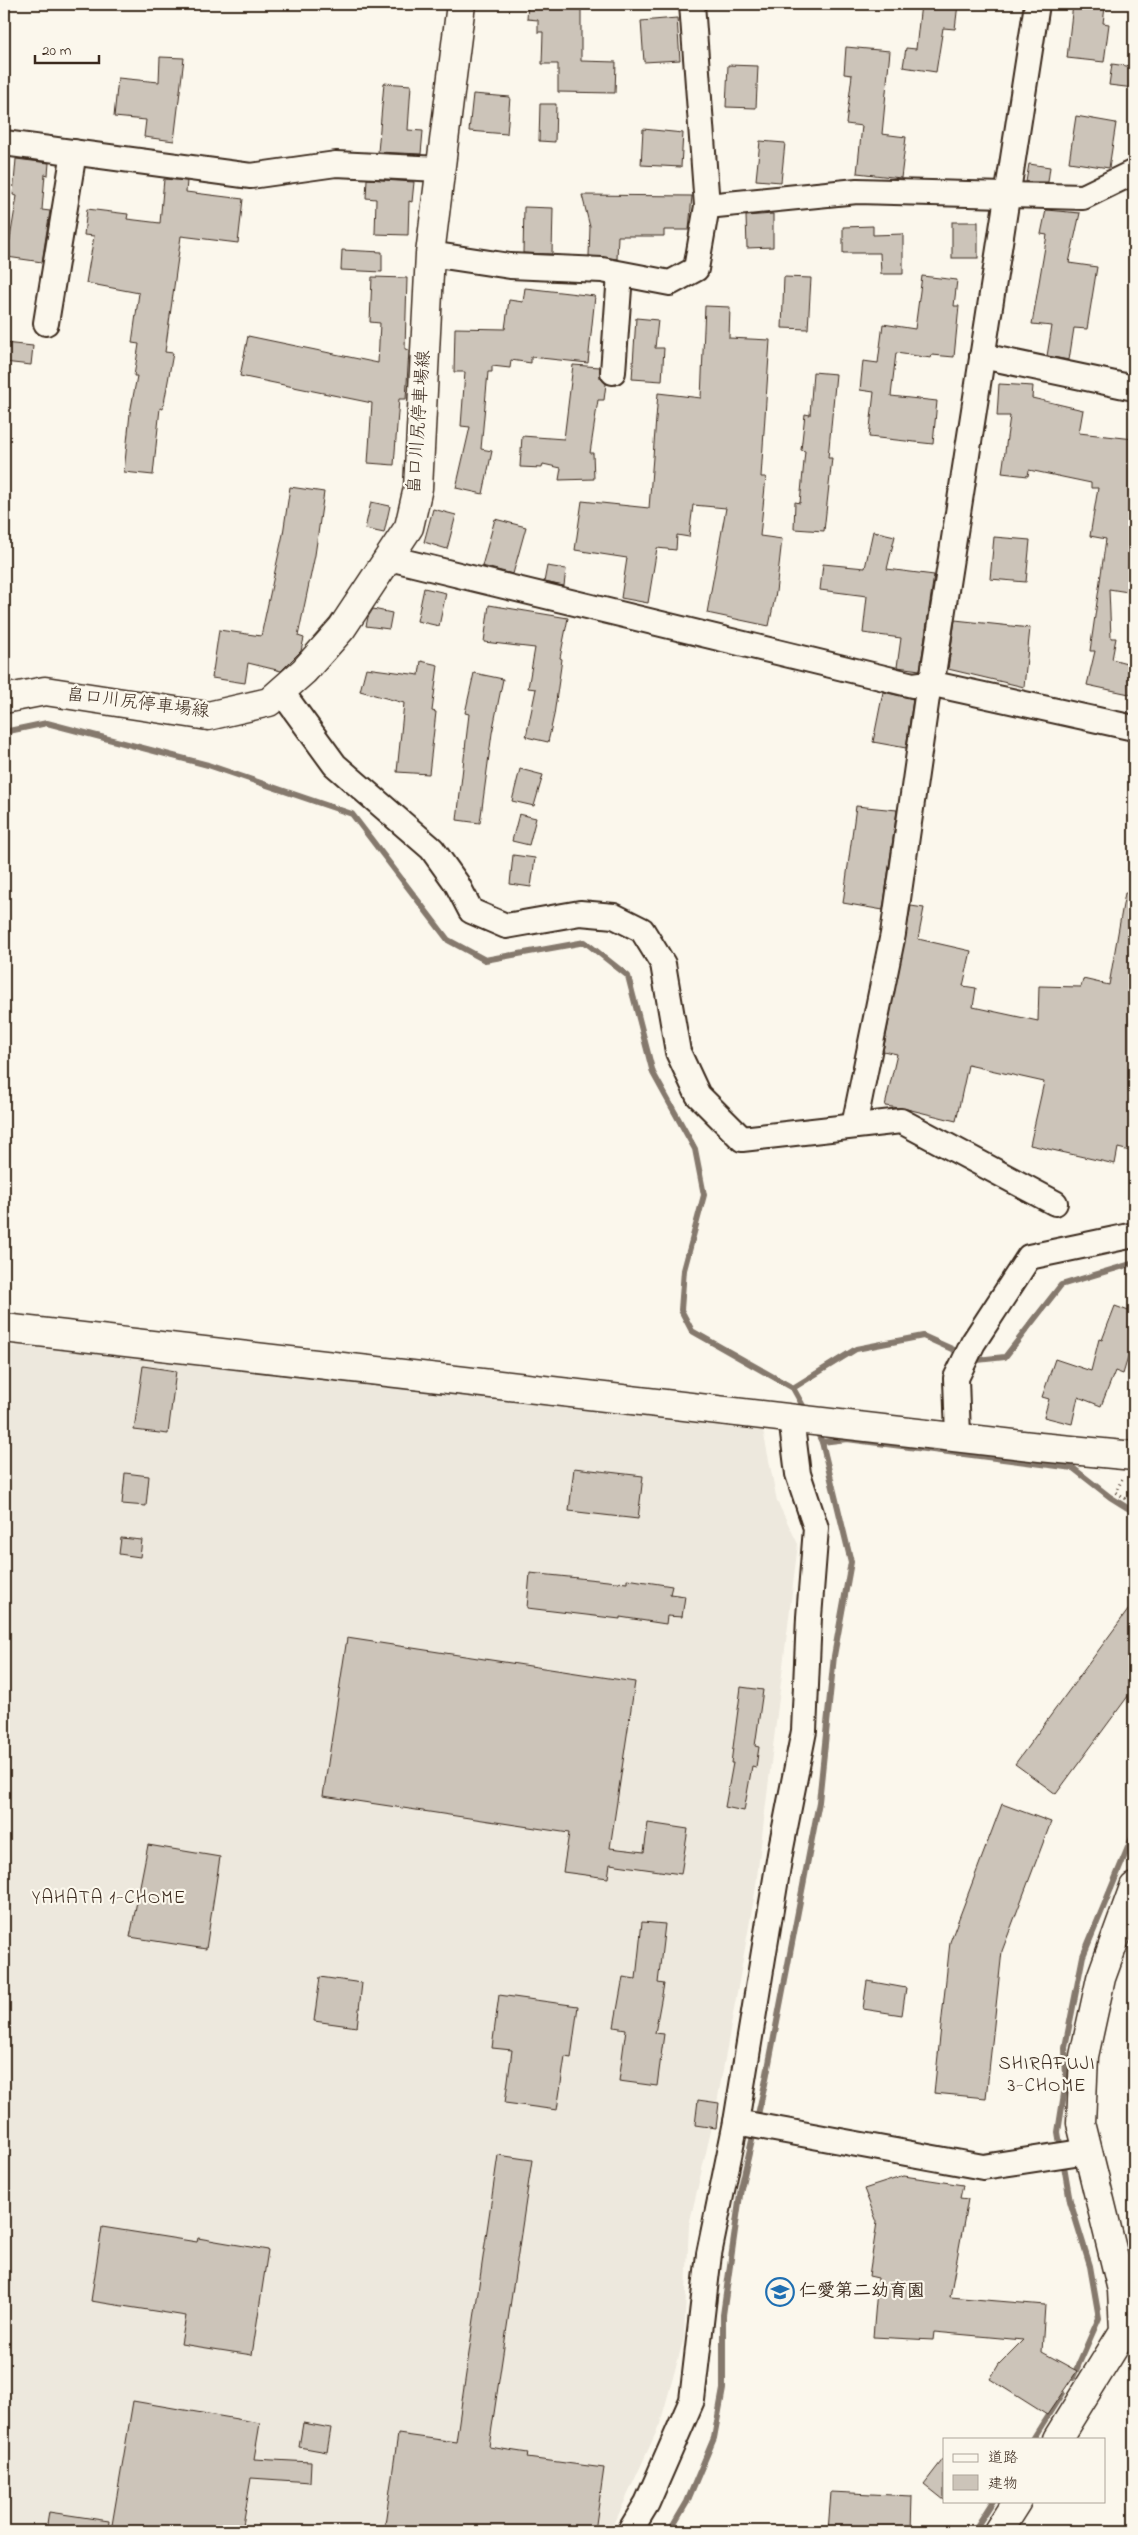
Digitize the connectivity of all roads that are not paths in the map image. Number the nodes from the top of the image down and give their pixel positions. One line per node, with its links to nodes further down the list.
1 (461, 4): 6 (street, 畠口川尻停車場線)
2 (692, 4): 9 (street)
3 (1037, 4): 8 (street)
4 (4, 143): 5 (street)
5 (74, 152): 6 (street); 12 (street)
6 (440, 169): 10 (street, 畠口川尻停車場線)
7 (1134, 172): 8 (street)
8 (1007, 196): 9 (street); 13 (street)
9 (707, 206): 11 (street)
10 (430, 254): 11 (street); 16 (street, 畠口川尻停車場線)
11 (620, 274): 14 (street)
12 (46, 323)
13 (982, 356): 15 (street); 17 (street)
14 (613, 372)
15 (1134, 388)
16 (389, 558): 17 (street); 18 (street, 畠口川尻停車場線)
17 (929, 683): 20 (street); 21 (street)
18 (281, 691): 19 (street, 畠口川尻停車場線); 21 (street)
19 (4, 699)
20 (1134, 728)
21 (854, 1126): 22 (street)
22 (1055, 1203)
23 (1134, 1234): 26 (street)
24 (4, 1328): 25 (street)
25 (791, 1418): 26 (street); 29 (street)
26 (958, 1437): 27 (street)
27 (1134, 1456)
28 (1134, 1886): 30 (street)
29 (736, 2122): 30 (street); 33 (street)
30 (1088, 2151): 31 (street)
31 (1058, 2438)
32 (1016, 2502): 34 (street)
33 (630, 2531)
34 (998, 2531)

